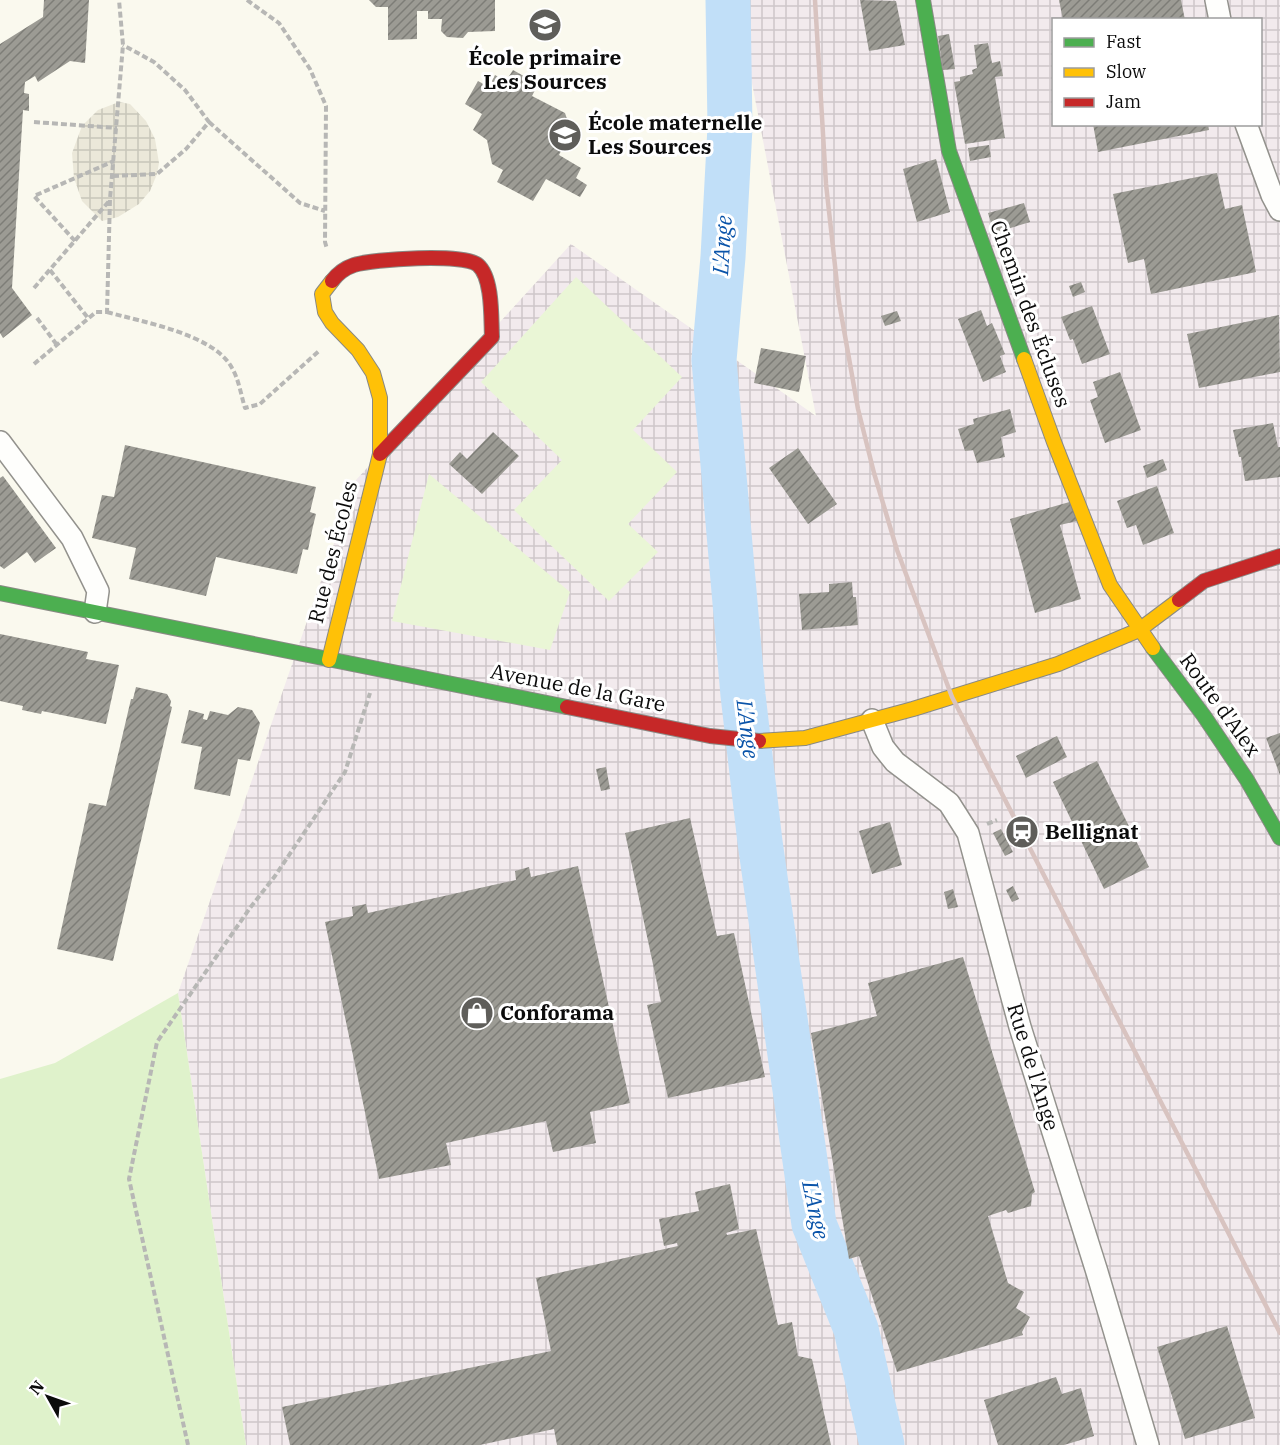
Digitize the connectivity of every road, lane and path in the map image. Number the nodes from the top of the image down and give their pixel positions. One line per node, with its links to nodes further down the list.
1 (119, 0): 6 (path)
2 (247, 0): 15 (path)
3 (923, 0): 31 (street, Chemin des Écluses)
4 (1216, 0): 5 (street)
5 (1220, 18)
6 (123, 45): 8 (path); 10 (path)
7 (34, 122): 10 (path)
8 (209, 122): 12 (path); 15 (path)
9 (1247, 126): 14 (street)
10 (117, 128): 11 (path)
11 (114, 161): 12 (path); 16 (path)
12 (112, 176): 13 (path)
13 (110, 199): 16 (path); 20 (path)
14 (1280, 210)
15 (325, 211): 18 (path)
16 (75, 242): 17 (path)
17 (50, 270): 19 (path); 22 (path)
18 (333, 278): 23 (street, Rue des Écoles); 27 (street, Rue des Écoles)
19 (34, 288)
20 (107, 312): 22 (path); 23 (path)
21 (37, 318): 24 (path)
22 (88, 318): 24 (path)
23 (340, 332): 27 (street, Rue des Écoles)
24 (57, 345): 25 (path)
25 (34, 364)
26 (0, 442): 30 (street)
27 (380, 454): 32 (street, Rue des Écoles)
28 (1280, 556): 31 (street, Avenue de la Gare)
29 (0, 593): 30 (street, Avenue de la Gare)
30 (95, 612): 32 (street, Avenue de la Gare)
31 (1139, 630): 34 (street, Avenue de la Gare); 35 (street, Route d'Alex)
32 (329, 660): 33 (street, Avenue de la Gare)
33 (377, 669): 34 (street, Avenue de la Gare); 36 (path)
34 (872, 720): 37 (street, Rue de l'Ange)
35 (1280, 838)
36 (188, 1445)
37 (1148, 1445)

